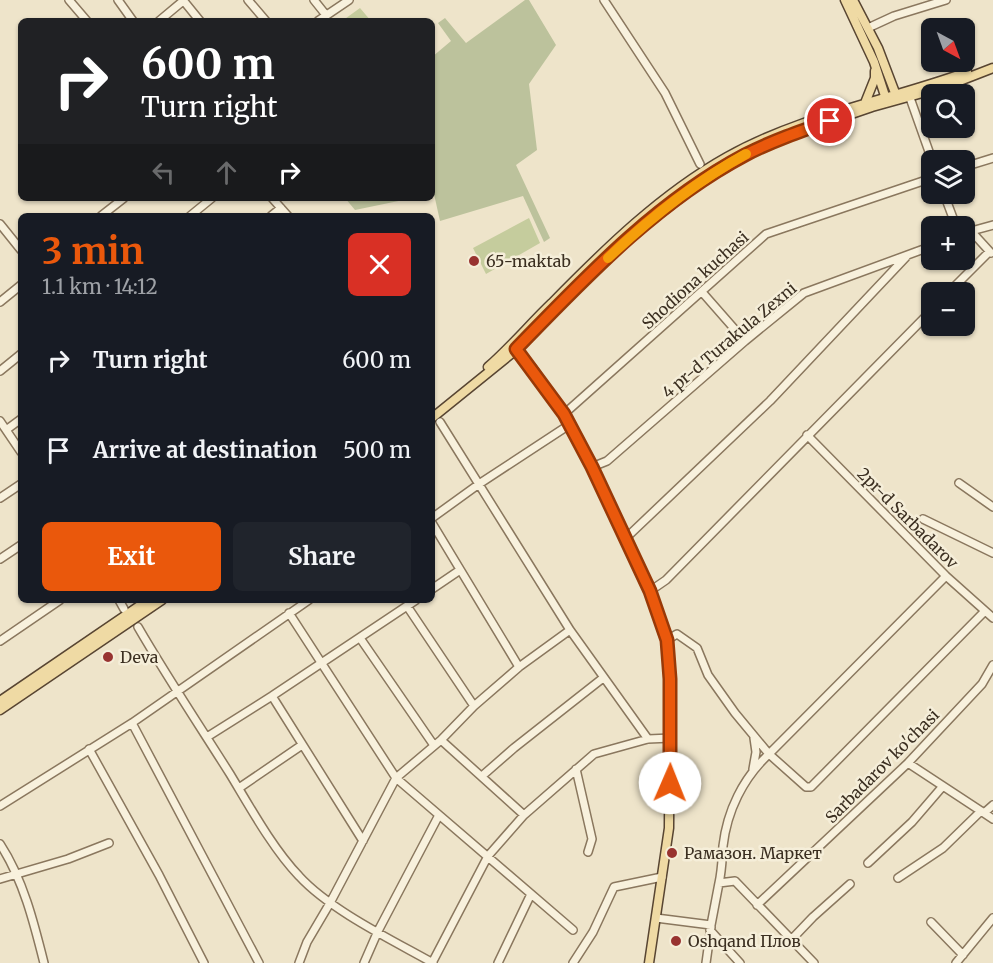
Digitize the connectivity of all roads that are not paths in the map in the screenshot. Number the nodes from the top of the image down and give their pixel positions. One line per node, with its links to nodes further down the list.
1 (69, 0): 12 (street)
2 (118, 0): 13 (street)
3 (183, 0): 14 (street); 15 (street)
4 (248, 0): 16 (street)
5 (314, 0): 11 (street)
6 (349, 0): 11 (street)
7 (604, 0): 28 (street)
8 (845, 0): 19 (main road)
9 (853, 0): 18 (main road)
10 (942, 1): 18 (street)
11 (326, 15): 17 (street)
12 (84, 18)
13 (132, 18)
14 (162, 18)
15 (198, 18)
16 (263, 18)
17 (322, 18)
18 (868, 28): 22 (main road)
19 (874, 62): 24 (main road); 25 (main road)
20 (993, 62): 22 (main road)
21 (993, 68): 23 (main road)
22 (897, 97): 23 (main road); 24 (main road)
23 (910, 98): 26 (street)
24 (886, 100): 25 (main road); 53 (main road)
25 (865, 103): 53 (main road)
26 (928, 150)
27 (993, 158): 29 (street)
28 (700, 164)
29 (975, 164)
30 (921, 182): 49 (street, Shodiona kuchasi)
31 (120, 201): 35 (street)
32 (208, 201): 36 (street)
33 (275, 201): 34 (street)
34 (281, 208): 37 (street); 38 (street)
35 (105, 213)
36 (194, 213)
37 (275, 213)
38 (285, 213)
39 (0, 224): 43 (street)
40 (993, 225): 41 (street)
41 (975, 230)
42 (975, 238): 45 (street)
43 (18, 246)
44 (921, 250): 46 (street, 4 pr-d Turakula Zexni)
45 (991, 253): 47 (street)
46 (908, 255): 52 (street, 4 pr-d Turakula Zexni); 74 (street)
47 (960, 282)
48 (18, 287): 50 (street)
49 (702, 292): 52 (street); 57 (street, Shodiona kuchasi)
50 (0, 302)
51 (921, 321): 63 (street)
52 (745, 341): 65 (street, 4 pr-d Turakula Zexni)
53 (514, 347): 56 (main road); 57 (main road); 58 (main road)
54 (18, 356): 55 (street)
55 (0, 371)
56 (435, 409)
57 (564, 414): 61 (main road)
58 (436, 420): 67 (street)
59 (0, 421): 62 (street)
60 (18, 421): 62 (street)
61 (569, 424): 65 (main road); 67 (street)
62 (6, 430): 64 (street)
63 (807, 435): 79 (street, 2pr-d Sarbadarov); 81 (street)
64 (18, 448)
65 (592, 467): 74 (main road)
66 (959, 483): 70 (street)
67 (479, 484): 71 (street); 94 (street)
68 (18, 486): 69 (street)
69 (0, 498)
70 (993, 507)
71 (435, 516)
72 (923, 519): 76 (street)
73 (435, 528): 78 (street)
74 (626, 538): 81 (main road)
75 (18, 547): 77 (street)
76 (993, 554)
77 (0, 560)
78 (460, 570): 80 (street); 100 (street)
79 (946, 576): 90 (street, 2pr-d Sarbadarov); 118 (street)
80 (435, 587)
81 (650, 591): 96 (main road)
82 (56, 603): 97 (street)
83 (121, 603): 89 (street)
84 (144, 603): 106 (main road)
85 (158, 603): 108 (main road)
86 (305, 603): 91 (street)
87 (412, 603): 88 (street)
88 (407, 606): 95 (street); 107 (street)
89 (124, 609)
90 (984, 612): 92 (street, 2pr-d Sarbadarov); 118 (street)
91 (289, 614): 98 (street); 104 (street)
92 (993, 618)
93 (138, 627): 104 (street)
94 (570, 630): 100 (street); 102 (street)
95 (360, 638): 98 (street); 115 (street)
96 (667, 640): 110 (street); 112 (main road)
97 (0, 641)
98 (321, 662): 105 (street); 123 (street)
99 (993, 665): 101 (street, Sarbadarov ko'chasi)
100 (519, 667): 107 (street)
101 (986, 677): 103 (street); 119 (street, Sarbadarov ko'chasi)
102 (603, 678): 113 (street); 122 (street)
103 (993, 683)
104 (176, 691): 109 (street); 111 (street)
105 (272, 696): 111 (street); 116 (street)
106 (0, 701)
107 (474, 706): 114 (street)
108 (0, 710)
109 (132, 723): 117 (street); 157 (street)
110 (754, 736): 118 (street); 121 (street)
111 (207, 737): 125 (street)
112 (670, 738): 113 (street); 139 (main road)
113 (648, 739): 120 (street)
114 (441, 740): 115 (street); 122 (street)
115 (433, 744): 123 (street)
116 (302, 745): 125 (street); 132 (street)
117 (89, 750): 127 (street); 156 (street)
118 (769, 754): 121 (street)
119 (908, 763): 124 (street); 146 (street, Sarbadarov ko'chasi)
120 (576, 770): 130 (street); 135 (street)
121 (752, 771): 142 (street)
122 (482, 776): 130 (street)
123 (396, 778): 129 (street); 132 (street)
124 (943, 786): 128 (street); 137 (street)
125 (239, 788): 145 (street)
126 (993, 805): 128 (street)
127 (0, 806)
128 (982, 812): 131 (street); 140 (street)
129 (439, 815): 136 (street); 152 (street)
130 (524, 815): 136 (street)
131 (993, 819)
132 (363, 841): 145 (street)
133 (110, 843): 138 (street)
134 (0, 844): 138 (street)
135 (588, 852)
136 (488, 856): 144 (street); 160 (street)
137 (868, 862)
138 (15, 873): 141 (street); 155 (street)
139 (662, 877): 147 (main road); 162 (street)
140 (898, 878)
141 (0, 879)
142 (719, 883): 146 (street); 150 (street)
143 (849, 884): 153 (street)
144 (531, 894): 151 (street); 161 (street)
145 (330, 903): 152 (street); 158 (street)
146 (757, 905): 153 (street)
147 (656, 918): 150 (street); 163 (main road)
148 (993, 918): 154 (street)
149 (931, 922): 154 (street)
150 (711, 927): 164 (street); 165 (street)
151 (573, 930)
152 (378, 931): 159 (street); 160 (street)
153 (791, 940): 166 (street)
154 (963, 955): 167 (street)
155 (44, 963)
156 (204, 963)
157 (260, 963)
158 (299, 963)
159 (364, 963)
160 (432, 963)
161 (498, 963)
162 (573, 963)
163 (649, 963)
164 (706, 963)
165 (740, 963)
166 (814, 963)
167 (956, 963)

